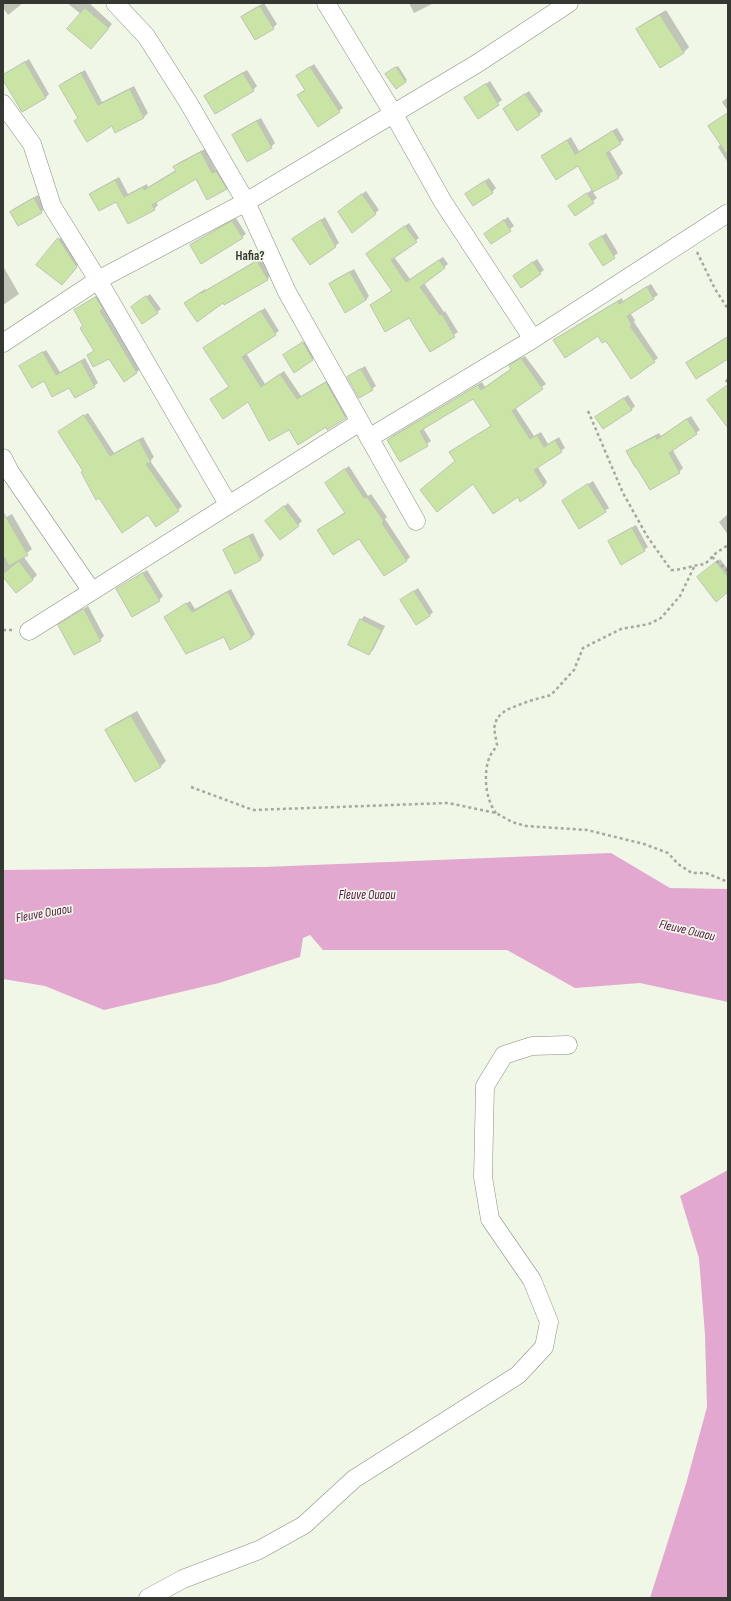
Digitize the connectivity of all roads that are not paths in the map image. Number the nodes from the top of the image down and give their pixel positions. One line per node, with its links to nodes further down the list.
1 (115, 3): 6 (street)
2 (326, 3): 5 (street)
3 (569, 3): 5 (street)
4 (3, 104): 8 (street)
5 (393, 113): 6 (street); 9 (street)
6 (246, 202): 8 (street); 11 (street)
7 (728, 213): 9 (street)
8 (98, 280): 10 (street); 14 (street)
9 (533, 339): 12 (street)
10 (3, 343)
11 (360, 422): 12 (street); 14 (street)
12 (369, 438): 15 (street)
13 (3, 458): 16 (street)
14 (228, 504): 16 (street)
15 (416, 522)
16 (91, 590): 17 (street)
17 (29, 631)
18 (568, 1045): 19 (street)
19 (148, 1598)

